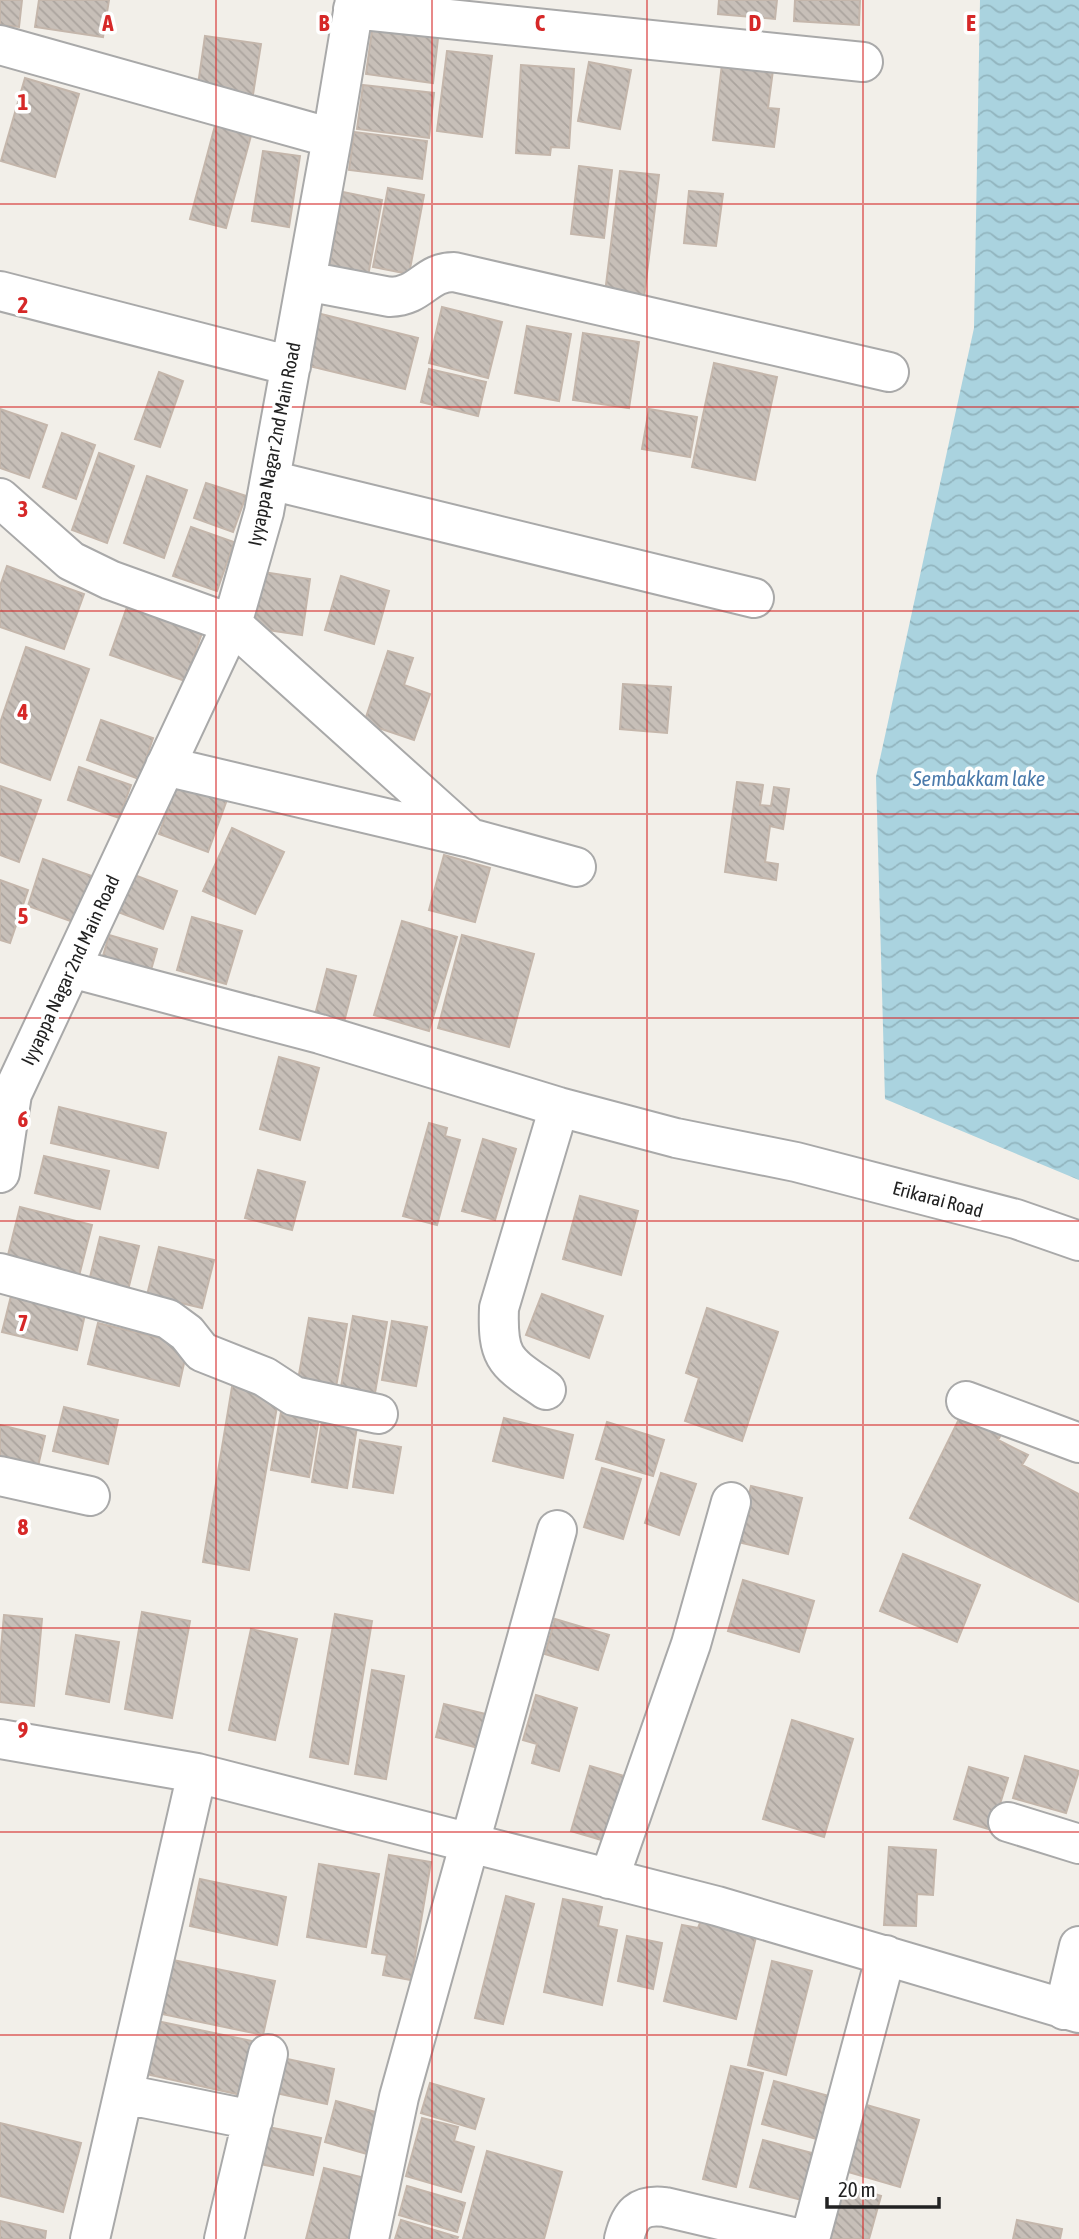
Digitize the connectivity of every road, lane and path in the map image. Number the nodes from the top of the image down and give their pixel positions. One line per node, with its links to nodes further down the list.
1 (354, 5): 3 (street); 4 (street, Iyyappa Nagar 2nd Main Road)
2 (0, 45): 4 (street)
3 (863, 62)
4 (332, 138): 5 (street, Iyyappa Nagar 2nd Main Road)
5 (306, 281): 7 (street, Iyyappa Nagar 2nd Main Road); 8 (street)
6 (0, 291): 7 (street)
7 (291, 366): 9 (street, Iyyappa Nagar 2nd Main Road)
8 (889, 373)
9 (270, 480): 11 (street); 12 (street, Iyyappa Nagar 2nd Main Road)
10 (0, 498): 12 (street)
11 (754, 597)
12 (232, 624): 13 (street, Iyyappa Nagar 2nd Main Road); 14 (street)
13 (165, 766): 14 (street); 16 (street, Iyyappa Nagar 2nd Main Road)
14 (470, 838): 15 (street)
15 (576, 867)
16 (71, 968): 17 (street, Iyyappa Nagar 2nd Main Road); 18 (street, Erikarai Road)
17 (6, 1092): 19 (street, Iyyappa Nagar 2nd Main Road)
18 (559, 1107): 20 (street, Erikarai Road); 22 (street)
19 (0, 1173)
20 (1079, 1241)
21 (0, 1273): 24 (street)
22 (546, 1390)
23 (966, 1401): 25 (street)
24 (378, 1414)
25 (1079, 1443)
26 (0, 1476): 27 (street)
27 (90, 1496)
28 (731, 1502): 35 (street)
29 (557, 1530): 34 (street)
30 (0, 1740): 31 (street)
31 (197, 1773): 34 (street); 40 (street)
32 (1008, 1822): 33 (street)
33 (1079, 1844)
34 (471, 1845): 35 (street); 44 (street)
35 (609, 1879): 37 (street)
36 (1079, 1946): 38 (street)
37 (886, 1955): 38 (street); 47 (street)
38 (1071, 2011)
39 (268, 2054): 41 (street)
40 (124, 2094): 41 (street); 42 (street)
41 (253, 2120): 43 (street)
42 (90, 2239)
43 (224, 2239)
44 (369, 2239)
45 (624, 2239): 46 (street)
46 (801, 2239)
47 (810, 2239)

